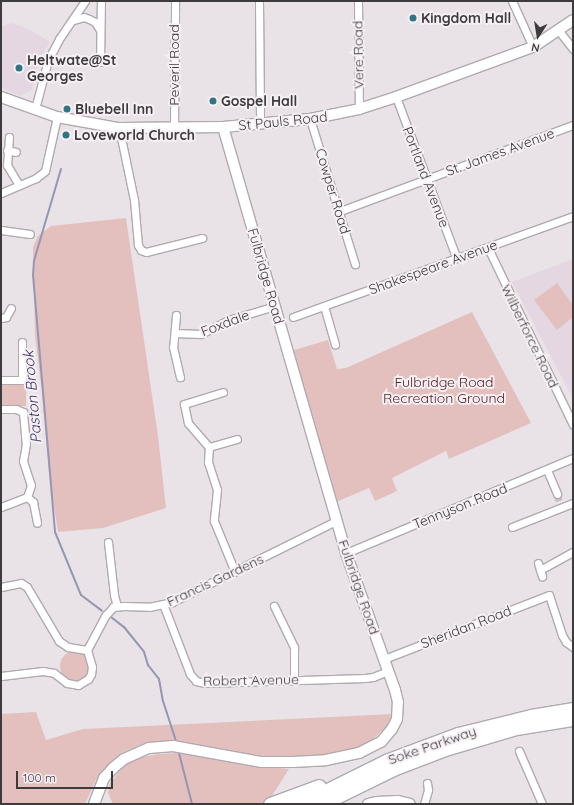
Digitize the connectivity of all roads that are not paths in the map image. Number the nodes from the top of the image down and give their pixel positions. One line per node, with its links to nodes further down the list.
1 (85, 1): 7 (street)
2 (101, 1): 9 (street)
3 (174, 1): 24 (street, Peveril Road)
4 (259, 1): 20 (street)
5 (358, 1): 17 (street, Vere Road)
6 (512, 1): 11 (street)
7 (73, 20): 9 (street); 16 (street)
8 (573, 20): 10 (street, St Pauls Road)
9 (100, 30): 13 (street)
10 (559, 31): 11 (street, St Pauls Road); 12 (street)
11 (533, 47): 15 (street, St Pauls Road)
12 (573, 49)
13 (100, 62)
14 (1, 97): 16 (street, St Pauls Road)
15 (396, 97): 17 (street, St Pauls Road); 28 (street, Portland Avenue)
16 (35, 109): 18 (street, St Pauls Road)
17 (359, 109): 19 (street, St Pauls Road)
18 (57, 117): 23 (street, St Pauls Road); 29 (street)
19 (310, 119): 20 (street, St Pauls Road); 31 (street, Cowper Road)
20 (260, 123): 22 (street, St Pauls Road)
21 (573, 125): 28 (street, St. James Avenue)
22 (223, 127): 24 (street, St Pauls Road); 39 (street, Fulbridge Road)
23 (119, 128): 24 (street, St Pauls Road); 35 (street)
24 (174, 128)
25 (9, 137): 26 (street)
26 (7, 150): 27 (street); 29 (street)
27 (16, 152)
28 (426, 179): 31 (street, St. James Avenue); 37 (street, Portland Avenue)
29 (19, 185): 30 (street)
30 (1, 193)
31 (340, 211): 38 (street, Cowper Road)
32 (573, 216): 36 (street, Shakespeare Avenue)
33 (1, 230): 34 (street)
34 (30, 234)
35 (202, 238)
36 (488, 248): 37 (street, Shakespeare Avenue); 52 (street, Wilberforce Road)
37 (456, 257): 40 (street, Shakespeare Avenue)
38 (355, 264)
39 (274, 306): 45 (street, Foxdale); 61 (street, Fulbridge Road)
40 (324, 306): 43 (street, Shakespeare Avenue); 47 (street)
41 (11, 308): 44 (street)
42 (176, 315): 45 (street)
43 (293, 317)
44 (1, 318)
45 (175, 333): 48 (street)
46 (22, 342): 49 (street)
47 (335, 344)
48 (180, 377)
49 (1, 380)
50 (223, 392): 54 (street)
51 (1, 410): 58 (street)
52 (573, 425)
53 (237, 439): 54 (street)
54 (209, 447): 68 (street)
55 (573, 458): 56 (street, Tennyson Road)
56 (547, 470): 57 (street); 66 (street, Tennyson Road)
57 (557, 494)
58 (27, 497): 60 (street); 62 (street)
59 (573, 503): 63 (street)
60 (1, 507)
61 (336, 521): 66 (street, Fulbridge Road); 68 (street, Francis Gardens)
62 (37, 523)
63 (512, 527)
64 (108, 542): 71 (street)
65 (573, 552): 67 (street)
66 (346, 553): 75 (street, Fulbridge Road)
67 (540, 570)
68 (235, 572): 70 (street, Francis Gardens)
69 (1, 587): 74 (street)
70 (163, 604): 71 (street, Francis Gardens); 78 (street, Robert Avenue)
71 (117, 606): 74 (street)
72 (274, 606): 78 (street)
73 (573, 647): 75 (street, Sheridan Road)
74 (87, 650): 77 (street)
75 (384, 659): 76 (street, Fulbridge Road)
76 (388, 671): 78 (street, Robert Avenue); 85 (street, Fulbridge Road)
77 (1, 676)
78 (294, 680)
79 (573, 709): 82 (highway, Soke Parkway)
80 (573, 719): 83 (highway, Soke Parkway)
81 (519, 751): 93 (street)
82 (388, 760): 86 (highway); 87 (highway, Soke Parkway)
83 (364, 783): 88 (highway, Soke Parkway); 89 (highway)
84 (427, 783): 92 (street)
85 (97, 802)
86 (270, 804)
87 (299, 804)
88 (322, 804)
89 (334, 804)
90 (368, 804): 91 (street)
91 (410, 804)
92 (424, 804)
93 (542, 804)

